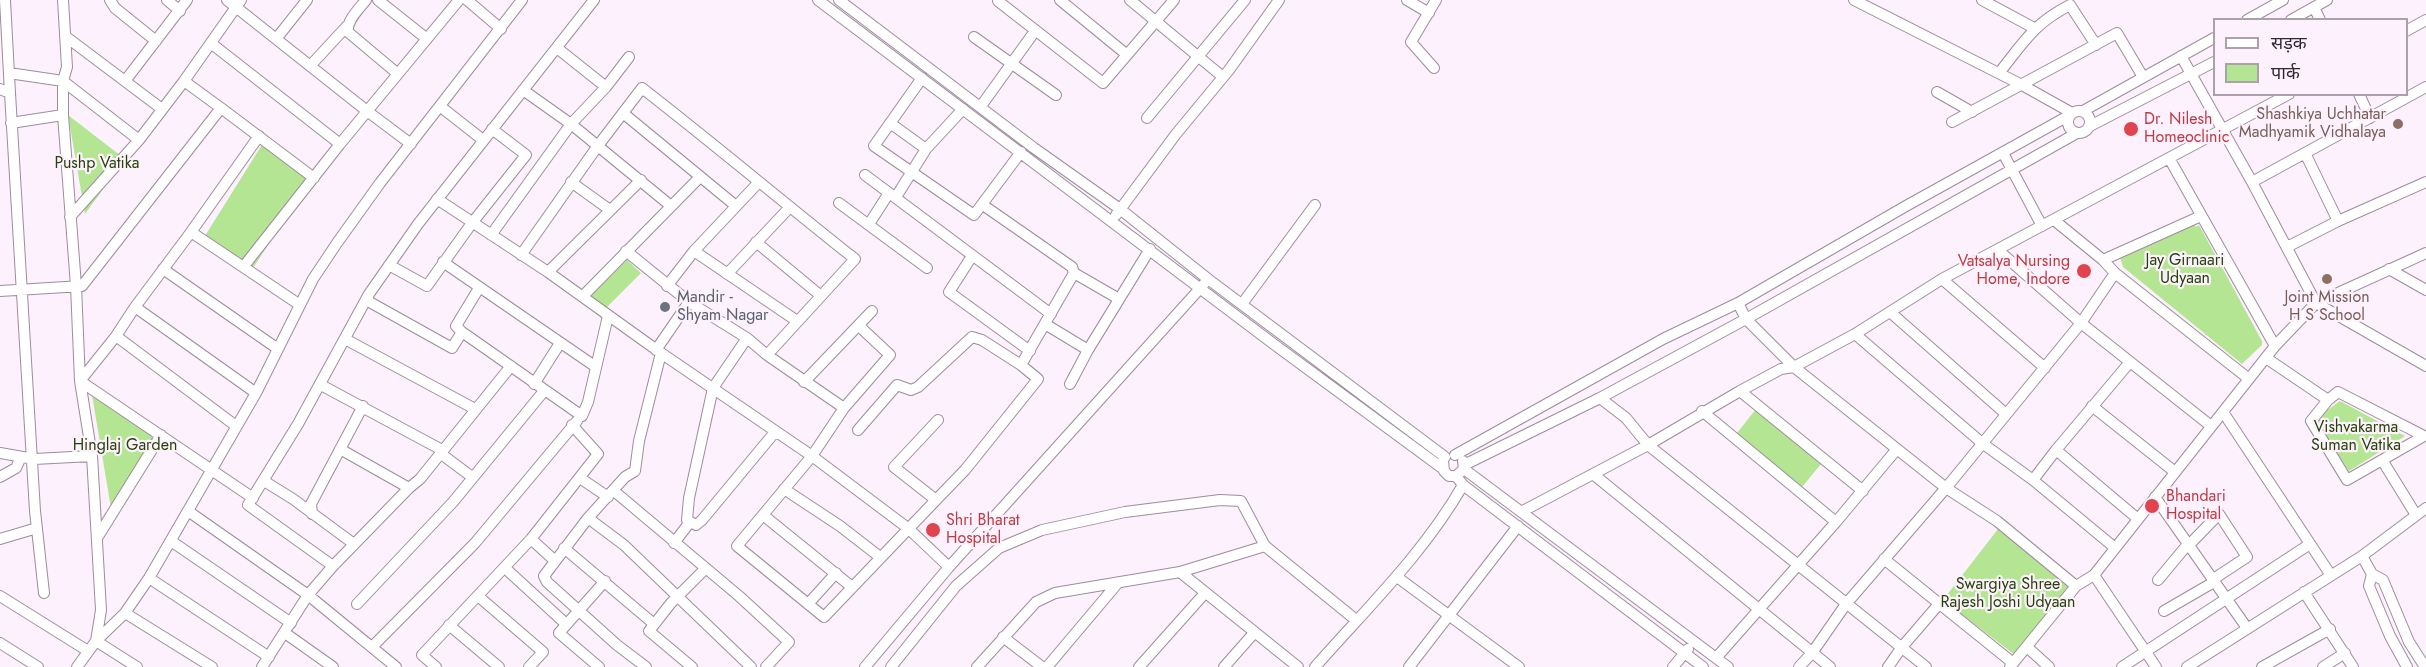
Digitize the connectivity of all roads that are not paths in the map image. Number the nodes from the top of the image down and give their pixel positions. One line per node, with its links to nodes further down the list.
1 (5, 0): 59 (street)
2 (63, 0): 42 (street)
3 (110, 0): 47 (street)
4 (166, 0): 30 (street)
5 (187, 0): 30 (street)
6 (227, 0): 28 (street)
7 (307, 0): 44 (street)
8 (366, 0): 37 (street)
9 (378, 0): 45 (street)
10 (459, 0): 45 (street)
11 (467, 0): 39 (street)
12 (522, 0): 39 (street)
13 (594, 0): 50 (street)
14 (818, 0): 65 (street)
15 (839, 0): 78 (street)
16 (999, 0): 41 (street)
17 (1060, 0): 51 (street)
18 (1130, 0): 36 (street)
19 (1174, 0): 36 (street)
20 (1245, 0): 52 (street)
21 (1279, 0): 64 (street)
22 (1407, 0): 31 (street)
23 (1436, 0): 31 (street)
24 (1854, 0): 60 (street)
25 (1982, 0): 38 (street)
26 (2283, 0): 32 (street)
27 (2327, 0): 29 (street)
28 (239, 3): 44 (street); 48 (street)
29 (2314, 7): 33 (street); 34 (street)
30 (180, 11): 47 (street)
31 (1429, 13): 58 (street)
32 (2251, 18)
33 (2295, 18)
34 (2319, 18)
35 (2426, 20): 40 (street)
36 (1156, 22): 51 (street); 52 (street)
37 (347, 26): 57 (street); 61 (street)
38 (2034, 28): 49 (street); 60 (street)
39 (501, 29): 79 (street)
40 (2408, 30)
41 (1035, 31): 51 (street); 55 (street)
42 (65, 36): 66 (street); 67 (street)
43 (974, 37): 55 (street)
44 (276, 39): 57 (street)
45 (427, 39): 61 (street)
46 (2213, 39): 53 (street)
47 (156, 41): 67 (street)
48 (212, 44): 68 (street); 101 (street)
49 (2096, 45): 63 (street); 69 (street)
50 (557, 48): 70 (street); 72 (street)
51 (1126, 54)
52 (1198, 56): 64 (street); 88 (street)
53 (2181, 56): 62 (street); 63 (street)
54 (629, 57): 70 (street)
55 (1011, 63): 75 (street); 78 (street)
56 (2213, 63): 62 (street)
57 (310, 66): 83 (street)
58 (1434, 68)
59 (9, 73): 66 (street); 73 (street)
60 (1999, 73): 69 (street)
61 (398, 74): 83 (street)
62 (2192, 74): 94 (street); 96 (street)
63 (2142, 76): 86 (street)
64 (1223, 77): 127 (street)
65 (922, 78): 82 (street); 92 (street)
66 (63, 81): 87 (street); 99 (street)
67 (125, 81): 81 (street)
68 (184, 81): 80 (street); 81 (street)
69 (2022, 85): 84 (street); 86 (street)
70 (606, 87): 93 (street)
71 (2426, 87): 89 (street)
72 (523, 90): 93 (street); 95 (street)
73 (5, 91): 91 (street)
74 (1937, 92): 84 (street)
75 (1056, 95)
76 (2285, 96): 96 (street)
77 (2360, 96): 89 (street)
78 (981, 106): 127 (street)
79 (441, 107): 100 (street); 102 (street)
80 (221, 108): 98 (street); 162 (street)
81 (162, 109): 99 (street)
82 (963, 109): 104 (street); 105 (street)
83 (367, 111): 101 (street); 102 (street)
84 (1972, 112): 90 (street)
85 (623, 113): 103 (street); 112 (street); 116 (street)
86 (2075, 113): 94 (street); 97 (street); 106 (street)
87 (63, 115): 91 (street); 130 (street)
88 (1147, 118)
89 (2370, 118): 107 (street)
90 (1952, 122)
91 (11, 123): 164 (street)
92 (890, 123): 104 (street); 110 (street)
93 (571, 124): 103 (street); 138 (street)
94 (2090, 126): 97 (street)
95 (492, 129): 100 (street); 134 (street)
96 (2223, 130): 108 (street); 117 (street)
97 (2077, 133): 109 (street)
98 (259, 136): 113 (street); 137 (street)
99 (139, 140): 130 (street)
100 (483, 140): 120 (street)
101 (340, 144): 113 (street)
102 (411, 144): 175 (street)
103 (597, 147): 114 (street); 115 (street)
104 (926, 149): 110 (street)
105 (1021, 152): 122 (street); 131 (street)
106 (2003, 153): 109 (street); 172 (street)
107 (2305, 153): 117 (street); 133 (street)
108 (2169, 159): 129 (street); 132 (street)
109 (2014, 170): 136 (street); 181 (street)
110 (910, 173): 119 (street); 122 (street)
111 (865, 175): 119 (street)
112 (700, 177): 124 (street); 125 (street)
113 (314, 178): 151 (street)
114 (641, 180): 124 (street); 128 (street)
115 (571, 182): 128 (street); 146 (street)
116 (759, 182): 125 (street); 126 (street)
117 (2253, 182): 140 (street)
118 (2426, 182): 133 (street)
119 (892, 195): 135 (street); 147 (street)
120 (437, 199): 134 (street); 150 (street)
121 (840, 203): 135 (street)
122 (983, 205): 157 (street)
123 (1315, 205): 174 (street)
124 (671, 206): 143 (street)
125 (736, 206): 144 (street)
126 (790, 207): 139 (street); 168 (street)
127 (1120, 209): 131 (street); 160 (street)
128 (610, 210): 155 (street)
129 (2201, 216): 148 (street); 191 (street)
130 (70, 217): 162 (street)
131 (1112, 220): 141 (street)
132 (2054, 220): 136 (street); 148 (street)
133 (2338, 221): 140 (street)
134 (472, 223): 138 (street); 149 (street)
135 (869, 224): 152 (street)
136 (2042, 226): 142 (street)
137 (191, 232): 151 (street); 153 (street)
138 (491, 235): 146 (street)
139 (756, 242): 156 (street); 168 (street)
140 (2287, 247): 173 (street)
141 (1150, 249): 160 (street); 169 (street)
142 (1998, 250): 159 (street); 183 (street)
143 (627, 251): 161 (street); 167 (street)
144 (694, 251): 156 (street); 161 (street)
145 (2426, 253): 154 (street)
146 (521, 255): 155 (street)
147 (972, 256): 180 (street); 194 (street)
148 (2103, 260): 158 (street)
149 (443, 262): 150 (street); 163 (street)
150 (389, 265): 170 (street)
151 (244, 266): 175 (street)
152 (927, 268)
153 (163, 269): 176 (street); 192 (street)
154 (2389, 269): 165 (street); 173 (street)
155 (548, 272): 167 (street)
156 (727, 273): 182 (street)
157 (1074, 273): 169 (street); 180 (street)
158 (2115, 273): 183 (street); 205 (street)
159 (1942, 279): 178 (street); 204 (street)
160 (1204, 284): 174 (street); 243 (street); 292 (street)
161 (667, 285): 171 (street)
162 (76, 286): 164 (street); 206 (street)
163 (479, 288): 185 (street); 190 (street)
164 (20, 289): 166 (street); 242 (street)
165 (2426, 290)
166 (0, 291)
167 (583, 296): 179 (street)
168 (821, 296): 182 (street)
169 (1119, 299): 193 (street)
170 (366, 300): 185 (street); 189 (street)
171 (689, 302): 188 (street); 195 (street)
172 (1738, 303): 181 (street); 243 (street)
173 (2316, 303): 191 (street); 201 (street)
174 (1242, 304): 243 (street)
175 (300, 305): 192 (street)
176 (135, 307): 187 (street); 214 (street)
177 (872, 311): 184 (street)
178 (1890, 312): 186 (street); 223 (street)
179 (608, 316): 195 (street); 202 (street)
180 (1048, 319): 193 (street); 194 (street)
181 (1746, 319): 203 (street); 215 (street)
182 (798, 321): 196 (street)
183 (2081, 323): 198 (street); 204 (street)
184 (859, 326): 207 (street); 219 (street)
185 (462, 332): 200 (street)
186 (1855, 334): 203 (street); 232 (street)
187 (116, 336): 206 (street); 227 (street)
188 (747, 338): 196 (street); 211 (street)
189 (345, 339): 210 (street); 220 (street)
190 (560, 344): 202 (street); 208 (street)
191 (2275, 346): 197 (street)
192 (278, 349): 214 (street)
193 (1088, 350): 209 (street)
194 (1030, 351): 199 (street)
195 (658, 352): 211 (street); 258 (street)
196 (767, 356): 207 (street)
197 (2266, 358): 205 (street); 216 (street)
198 (2130, 362): 218 (street); 228 (street)
199 (1021, 365): 229 (street); 261 (street)
200 (511, 366): 208 (street); 220 (street)
201 (2426, 366)
202 (596, 367): 224 (street)
203 (1794, 367): 213 (street); 235 (street)
204 (2045, 368): 223 (street)
205 (2249, 379): 222 (street)
206 (80, 381): 231 (street); 239 (street)
207 (804, 382): 219 (street)
208 (534, 384): 212 (street)
209 (1070, 384)
210 (321, 385): 217 (street); 253 (street)
211 (713, 388): 230 (street); 270 (street)
212 (544, 391): 224 (street); 250 (street)
213 (1740, 391): 221 (street); 257 (street)
214 (256, 393): 227 (street)
215 (1600, 398): 233 (street); 247 (street)
216 (2328, 400): 244 (street); 244 (street)
217 (363, 406): 234 (street); 237 (street)
218 (2092, 406): 236 (street); 246 (street)
219 (844, 408): 240 (street)
220 (475, 409): 237 (street)
221 (1702, 411): 233 (street); 271 (street)
222 (2223, 412): 228 (street); 282 (street)
223 (2006, 414): 232 (street)
224 (582, 416): 226 (street)
225 (938, 420): 261 (street)
226 (572, 425): 251 (street); 337 (street)
227 (237, 426): 245 (street)
228 (2211, 426): 246 (street)
229 (858, 430)
230 (775, 432): 240 (street); 270 (street)
231 (161, 435): 245 (street); 275 (street)
232 (1982, 443): 252 (street); 255 (street)
233 (1648, 445): 248 (street); 290 (street)
234 (340, 449): 254 (street); 265 (street)
235 (1897, 449): 255 (street); 257 (street)
236 (2056, 450): 252 (street); 269 (street)
237 (441, 451): 250 (street); 254 (street)
238 (0, 453): 241 (street)
239 (92, 456): 242 (street); 275 (street)
240 (812, 456): 256 (street); 274 (street)
241 (21, 457): 242 (street); 249 (street)
242 (34, 459): 273 (street)
243 (1448, 460): 247 (street); 247 (street)
244 (2382, 460): 267 (street)
245 (212, 470): 260 (street); 263 (street)
246 (2175, 472): 259 (street)
247 (1462, 474): 264 (street); 272 (street); 301 (street)
248 (1593, 474): 264 (street); 321 (street)
249 (0, 477)
250 (472, 477): 316 (street)
251 (580, 477): 258 (street); 277 (street)
252 (2033, 480): 284 (street)
253 (264, 481): 260 (street); 265 (street)
254 (409, 488): 280 (street)
255 (1946, 488): 288 (street); 306 (street)
256 (784, 489): 266 (street); 287 (street)
257 (1863, 491): 271 (street)
258 (611, 494): 268 (street); 279 (street)
259 (2155, 497): 269 (street); 281 (street)
260 (253, 498): 291 (street)
261 (936, 500): 274 (street)
262 (2426, 508): 267 (street)
263 (188, 511): 278 (street); 311 (street)
264 (1521, 512): 335 (street)
265 (312, 514): 280 (street)
266 (763, 515): 296 (street); 317 (street)
267 (2416, 515): 286 (street)
268 (588, 518): 285 (street); 314 (street)
269 (2138, 519): 284 (street)
270 (690, 522): 279 (street)
271 (1836, 522): 290 (street)
272 (1518, 526): 324 (street); 342 (street)
273 (37, 528): 276 (street); 309 (street)
274 (909, 529): 287 (street); 292 (street)
275 (97, 538): 334 (street)
276 (0, 539)
277 (531, 539): 289 (street); 293 (street)
278 (171, 541): 300 (street); 329 (street)
279 (674, 543): 294 (street)
280 (354, 544): 291 (street)
281 (2188, 544): 302 (street); 304 (street); 304 (street)
282 (2310, 544): 297 (street); 315 (street)
283 (1265, 546): 295 (street); 325 (street); 365 (street)
284 (2114, 547): 299 (street)
285 (564, 548): 289 (street); 303 (street)
286 (2362, 556): 297 (street); 298 (street)
287 (880, 557): 307 (street)
288 (1884, 559): 318 (street); 319 (street)
289 (554, 560): 320 (street)
290 (1798, 565): 318 (street); 321 (street)
291 (333, 566): 311 (street)
292 (949, 567): 351 (street)
293 (505, 568): 313 (street); 326 (street)
294 (705, 569): 314 (street); 364 (street)
295 (1180, 572): 305 (street); 310 (street)
296 (836, 573): 307 (street); 317 (street)
297 (2330, 574): 308 (street)
298 (2372, 574): 389 (street); 390 (street)
299 (2094, 575): 306 (street); 341 (street)
300 (149, 578): 323 (street); 345 (street)
301 (1397, 578): 324 (street); 325 (street)
302 (2158, 580)
303 (605, 581): 320 (street); 327 (street)
304 (2213, 581): 315 (street); 322 (street)
305 (1117, 584): 333 (street); 368 (street)
306 (2076, 586): 339 (street)
307 (852, 587): 317 (street)
308 (2304, 592): 330 (street); 331 (street)
309 (44, 593)
310 (1205, 593): 332 (street); 369 (street)
311 (308, 595): 329 (street); 337 (street)
312 (0, 596): 340 (street)
313 (478, 596): 328 (street); 348 (street)
314 (676, 598): 327 (street); 363 (street)
315 (2225, 598): 330 (street); 341 (street)
316 (357, 604)
317 (808, 604)
318 (1846, 604): 338 (street); 343 (street)
319 (1939, 604): 338 (street); 349 (street)
320 (580, 610): 326 (street); 361 (street)
321 (1759, 610): 343 (street); 346 (street)
322 (2164, 611)
323 (125, 613): 334 (street); 355 (street)
324 (1448, 616): 373 (street); 374 (street)
325 (1356, 621): 372 (street)
326 (566, 624): 360 (street)
327 (654, 624): 362 (street)
328 (449, 625): 350 (street); 359 (street)
329 (288, 628): 345 (street); 357 (street)
330 (2247, 628): 385 (street)
331 (2330, 629): 344 (street); 347 (street)
332 (1254, 633): 370 (street); 371 (street)
333 (1003, 637): 366 (street); 367 (street)
334 (96, 641): 340 (street); 354 (street)
335 (1694, 641): 342 (street); 346 (street)
336 (0, 643): 352 (street)
337 (372, 647): 358 (street)
338 (1902, 647): 380 (street); 381 (street)
339 (2027, 647): 349 (street); 382 (street)
340 (88, 651): 353 (street)
341 (2145, 651): 383 (street); 384 (street)
342 (1685, 653): 375 (street); 376 (street)
343 (1812, 653): 378 (street); 379 (street)
344 (2345, 653): 387 (street); 388 (street)
345 (269, 657): 356 (street)
346 (1716, 658): 377 (street)
347 (2277, 663): 386 (street)
348 (537, 665)
349 (2011, 665)
350 (433, 666)
351 (867, 666)
352 (38, 667)
353 (77, 667)
354 (137, 667)
355 (212, 667)
356 (262, 667)
357 (333, 667)
358 (396, 667)
359 (499, 667)
360 (599, 667)
361 (646, 667)
362 (692, 667)
363 (751, 667)
364 (766, 667)
365 (891, 667)
366 (976, 667)
367 (1042, 667)
368 (1047, 667)
369 (1139, 667)
370 (1224, 667)
371 (1298, 667)
372 (1315, 667)
373 (1409, 667)
374 (1519, 667)
375 (1673, 667)
376 (1703, 667)
377 (1728, 667)
378 (1799, 667)
379 (1830, 667)
380 (1888, 667)
381 (1926, 667)
382 (2049, 667)
383 (2122, 667)
384 (2156, 667)
385 (2187, 667)
386 (2262, 667)
387 (2323, 667)
388 (2354, 667)
389 (2407, 667)
390 (2425, 667)

